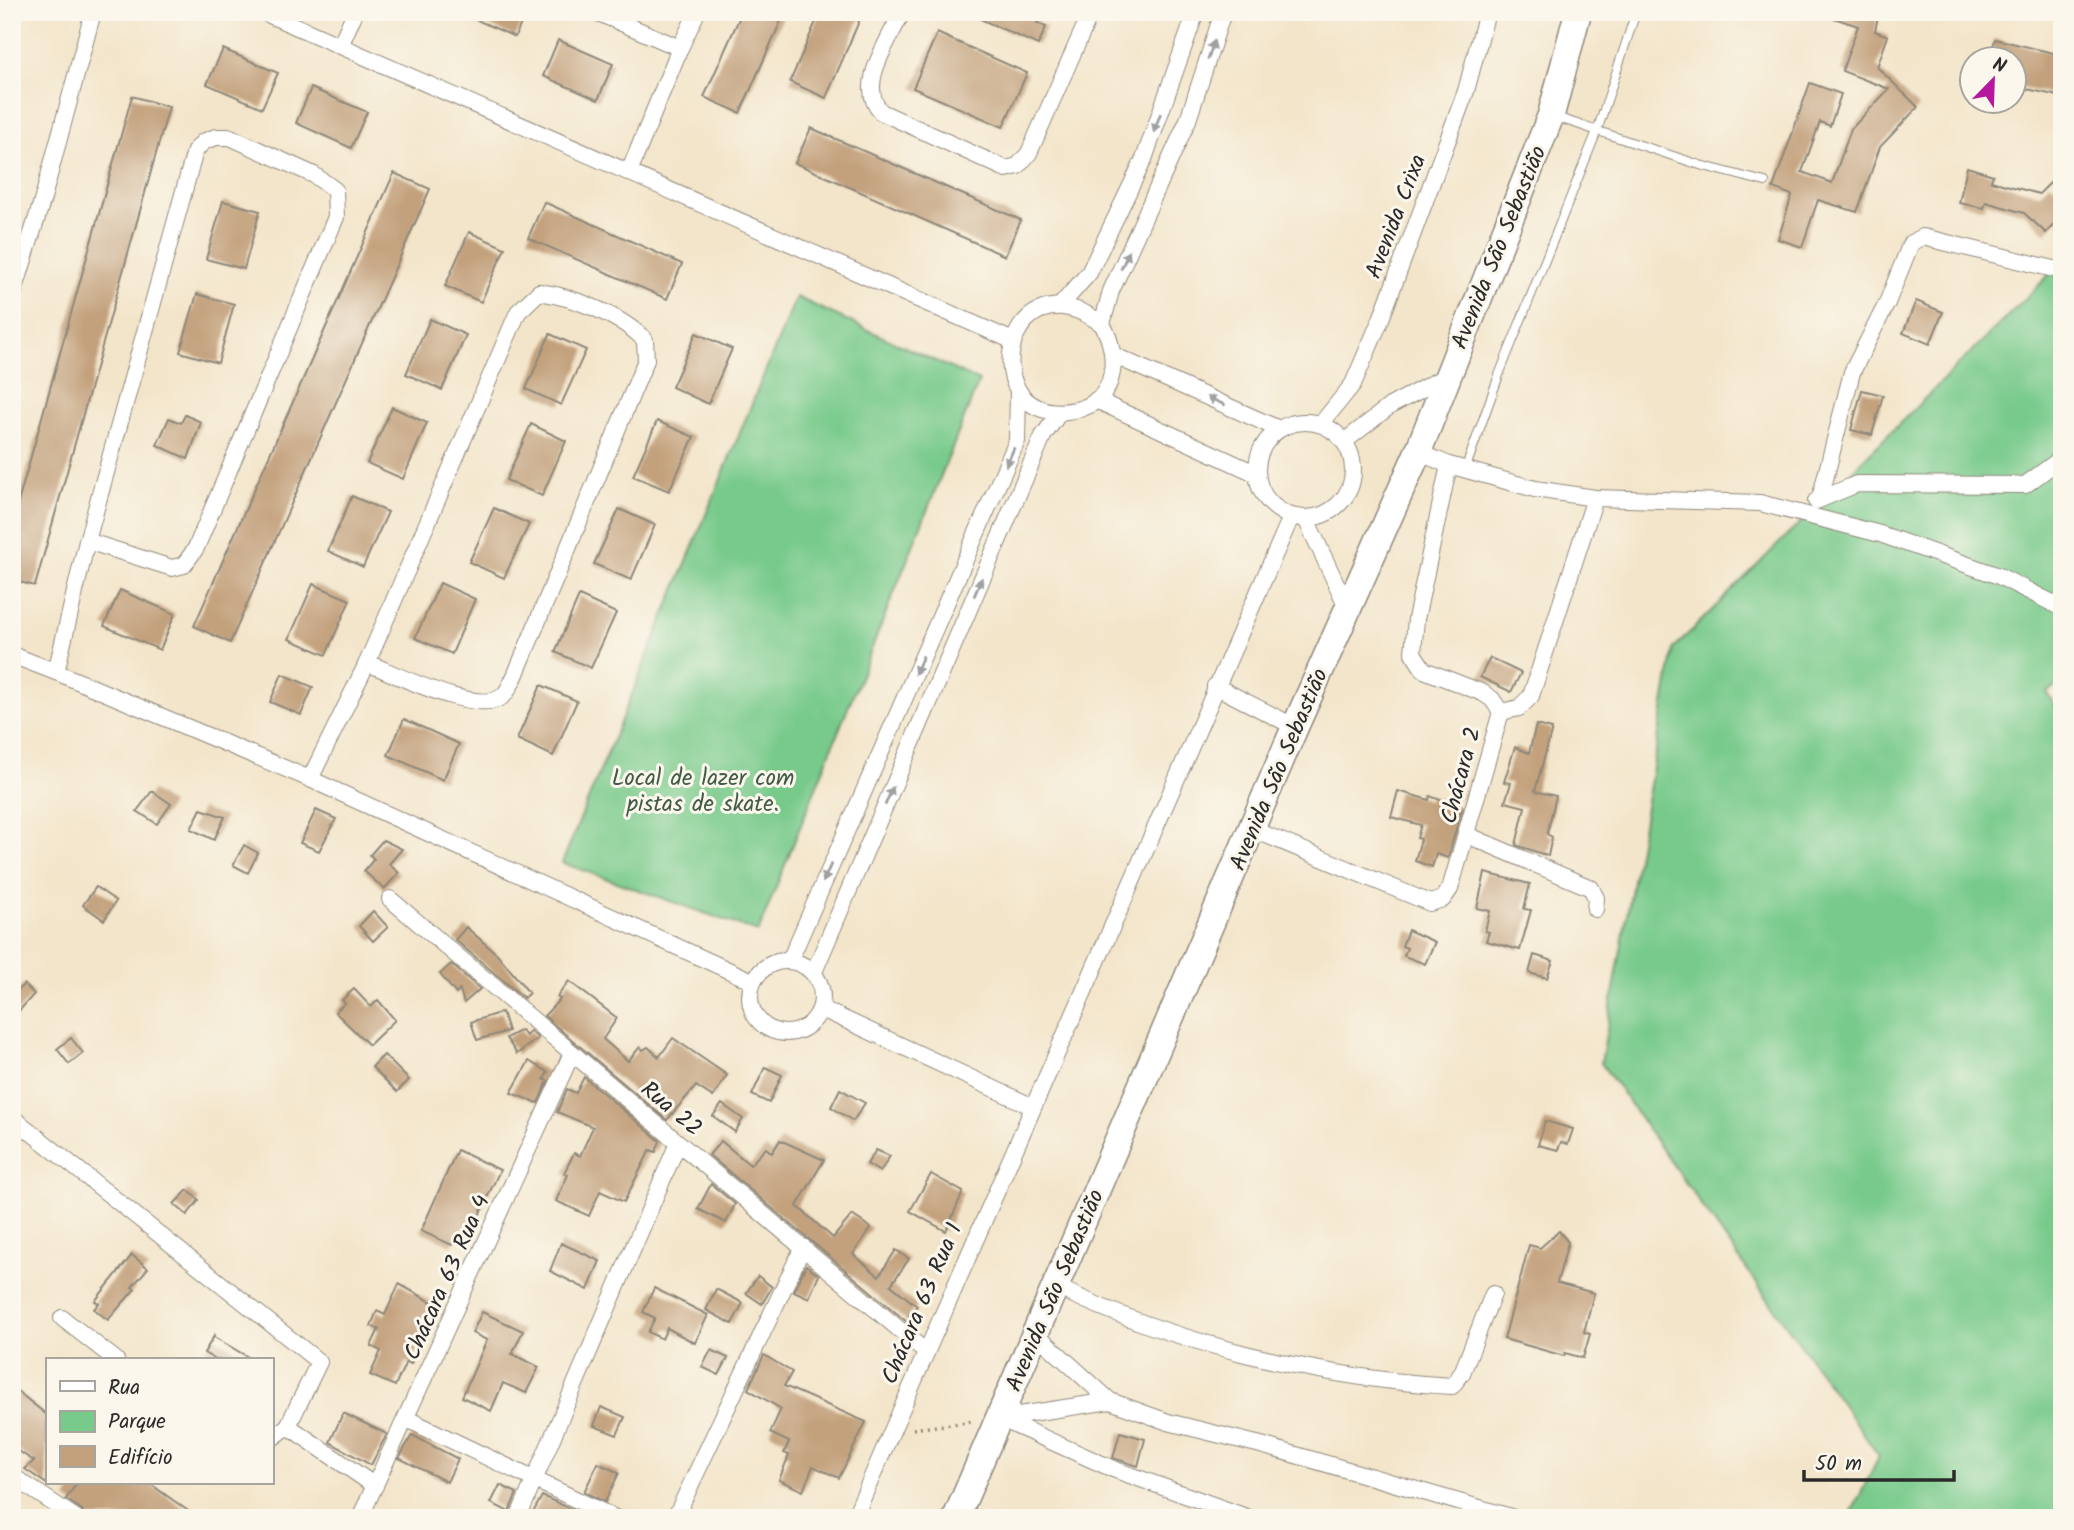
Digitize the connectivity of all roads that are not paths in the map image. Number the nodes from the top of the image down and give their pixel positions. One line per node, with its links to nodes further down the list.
1 (93, 12): 20 (street)
2 (263, 12): 13 (street)
3 (355, 12): 13 (street)
4 (596, 12): 14 (street)
5 (697, 12): 14 (street)
6 (902, 12): 7 (street)
7 (1091, 12)
8 (1196, 12): 21 (street, one-way to 21)
9 (1223, 12): 22 (street, one-way to 9)
10 (1487, 12): 29 (street, Avenida Crixa)
11 (1578, 12): 15 (main road, Avenida São Sebastião)
12 (1636, 12): 16 (lane)
13 (340, 46): 17 (street)
14 (680, 48): 17 (street)
15 (1551, 115): 16 (lane); 25 (main road, Avenida São Sebastião)
16 (1597, 131): 18 (lane); 34 (lane)
17 (629, 172): 23 (street)
18 (1765, 182)
19 (2062, 271): 37 (street)
20 (12, 298)
21 (1060, 306): 22 (street); 23 (street)
22 (1102, 324): 24 (street)
23 (1011, 340): 26 (street)
24 (1115, 356): 27 (street); 30 (street, one-way to 24)
25 (1446, 376): 31 (street); 32 (main road, Avenida São Sebastião)
26 (1018, 390): 28 (street); 54 (street, one-way to 54)
27 (1096, 400): 28 (street); 35 (street)
28 (1060, 412): 55 (street, one-way to 28)
29 (1321, 424): 30 (street); 31 (street)
30 (1279, 429): 35 (street)
31 (1345, 441): 39 (street)
32 (1418, 452): 34 (street); 42 (main road, Avenida São Sebastião)
33 (2062, 458): 37 (street)
34 (1457, 468): 36 (street); 47 (street, Chácara 2)
35 (1256, 474): 39 (street)
36 (1595, 498): 38 (street); 47 (street)
37 (1820, 499): 38 (street)
38 (1791, 511): 41 (street)
39 (1299, 518): 42 (street); 46 (street, Chácara 63 Rua 1)
40 (87, 541): 40 (street); 45 (street)
41 (2062, 608)
42 (1348, 609): 48 (main road, Avenida São Sebastião)
43 (12, 655): 45 (street)
44 (367, 663): 44 (street); 49 (street)
45 (55, 672): 49 (street)
46 (1215, 686): 48 (street); 59 (street, Chácara 63 Rua 1)
47 (1500, 712): 51 (street, Chácara 2)
48 (1295, 727): 50 (main road, Avenida São Sebastião)
49 (310, 779): 56 (street)
50 (1252, 829): 51 (street, Chácara 2); 63 (main road, Avenida São Sebastião)
51 (1467, 835): 53 (street)
52 (390, 899): 58 (street, Rua 22)
53 (1595, 909)
54 (790, 960): 55 (street); 56 (street)
55 (814, 972): 57 (street)
56 (752, 981): 57 (street)
57 (822, 1009): 59 (street)
58 (572, 1053): 61 (street, Rua 22); 71 (street, Chácara 63 Rua 4)
59 (1031, 1106): 67 (street, Chácara 63 Rua 1)
60 (12, 1118): 72 (street)
61 (678, 1143): 62 (street, Rua 22); 75 (street)
62 (803, 1247): 67 (street, Rua 22); 81 (street)
63 (1055, 1286): 64 (street); 66 (main road, Avenida São Sebastião)
64 (1493, 1294)
65 (62, 1318): 68 (street)
66 (1035, 1333): 69 (street); 70 (main road, Avenida São Sebastião)
67 (926, 1352): 82 (street, Chácara 63 Rua 1)
68 (113, 1358)
69 (1110, 1401): 70 (street); 85 (street)
70 (999, 1418): 83 (main road, Avenida São Sebastião); 84 (street)
71 (407, 1419): 75 (street); 76 (street, Chácara 63 Rua 4)
72 (288, 1426): 73 (street); 76 (street)
73 (273, 1438)
74 (12, 1476): 77 (street)
75 (534, 1479): 79 (street); 80 (street)
76 (376, 1486): 78 (street, Chácara 63 Rua 4)
77 (76, 1518)
78 (360, 1518)
79 (518, 1518)
80 (615, 1518)
81 (676, 1518)
82 (854, 1518)
83 (956, 1518)
84 (1249, 1518)
85 (1514, 1518)

